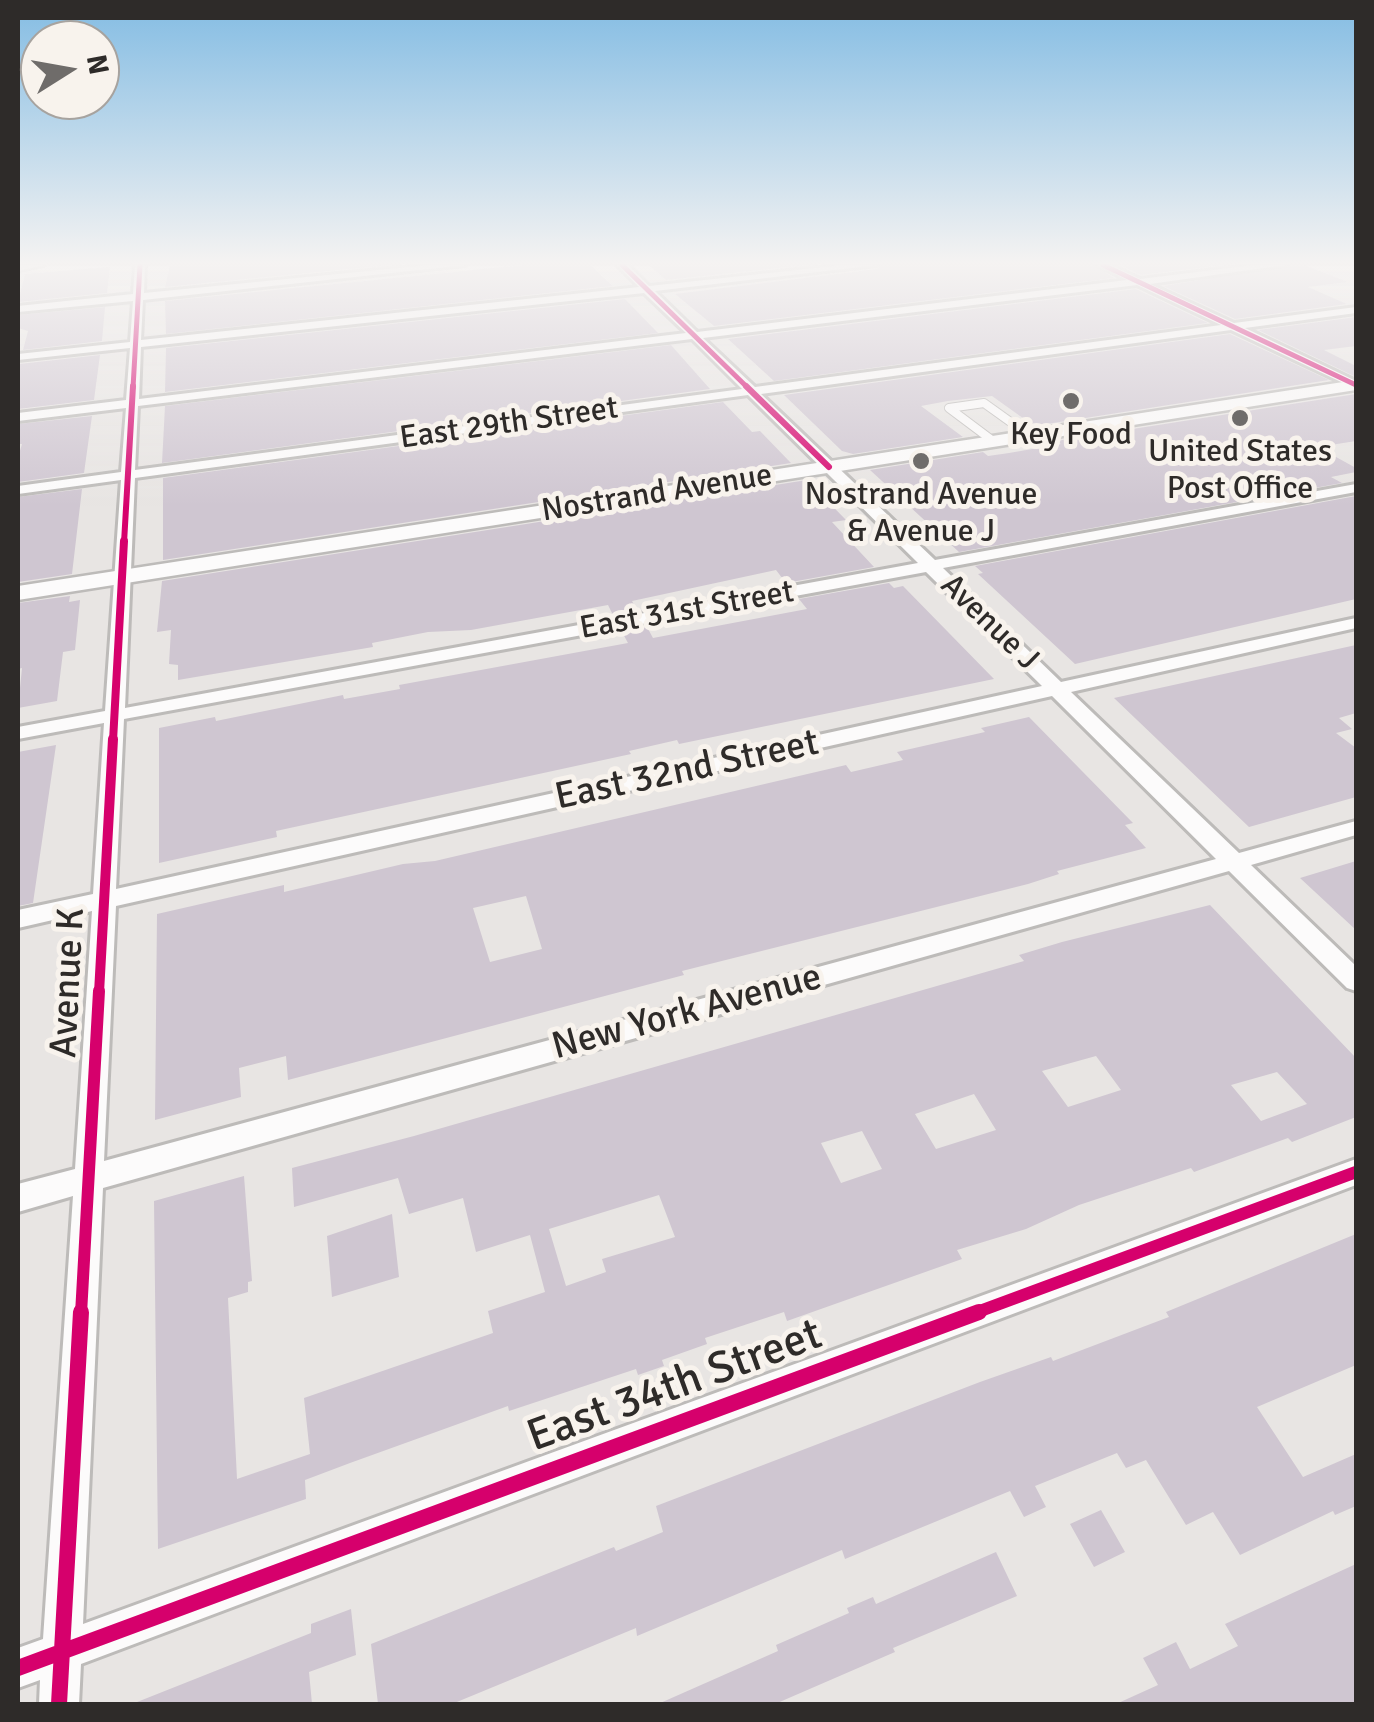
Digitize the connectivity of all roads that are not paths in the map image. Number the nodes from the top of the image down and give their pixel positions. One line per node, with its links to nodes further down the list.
1 (124, 345): 7 (street)
2 (136, 345): 10 (street, Avenue K)
3 (608, 345): 10 (street)
4 (705, 345): 9 (street, Avenue J)
5 (1089, 345): 9 (street, East 29th Street)
6 (1273, 345): 8 (street)
7 (18, 357)
8 (1356, 385): 12 (main road, Nostrand Avenue)
9 (751, 391): 14 (street, Avenue J); 15 (street, East 29th Street)
10 (132, 403): 11 (street); 15 (street, Avenue K)
11 (18, 416)
12 (1030, 436): 13 (main road, Nostrand Avenue); 13 (lane)
13 (993, 442): 14 (main road, Nostrand Avenue)
14 (828, 467): 18 (street, Avenue J); 19 (main road, Nostrand Avenue)
15 (128, 475): 17 (street, East 29th Street); 19 (street, Avenue K)
16 (1356, 488): 18 (street, East 31st Street)
17 (18, 490)
18 (930, 566): 22 (street, Avenue J); 23 (street, East 31st Street)
19 (122, 577): 20 (main road, Nostrand Avenue); 23 (street, Avenue K)
20 (18, 593)
21 (1356, 623): 22 (street, East 32nd Street)
22 (1057, 689): 26 (street, Avenue J); 27 (street, East 32nd Street)
23 (114, 716): 24 (street, East 31st Street); 27 (street, Avenue K)
24 (18, 734)
25 (1356, 828): 26 (street, New York Avenue)
26 (1234, 862): 29 (street, Avenue J); 31 (street, New York Avenue)
27 (104, 900): 28 (street, East 32nd Street); 31 (street, Avenue K)
28 (18, 919)
29 (1356, 981)
30 (1356, 1172): 33 (street, East 34th Street)
31 (88, 1179): 32 (street, New York Avenue); 33 (street, Avenue K)
32 (18, 1198)
33 (61, 1652): 34 (street, East 34th Street); 35 (street, Avenue K)
34 (18, 1668)
35 (59, 1704)

